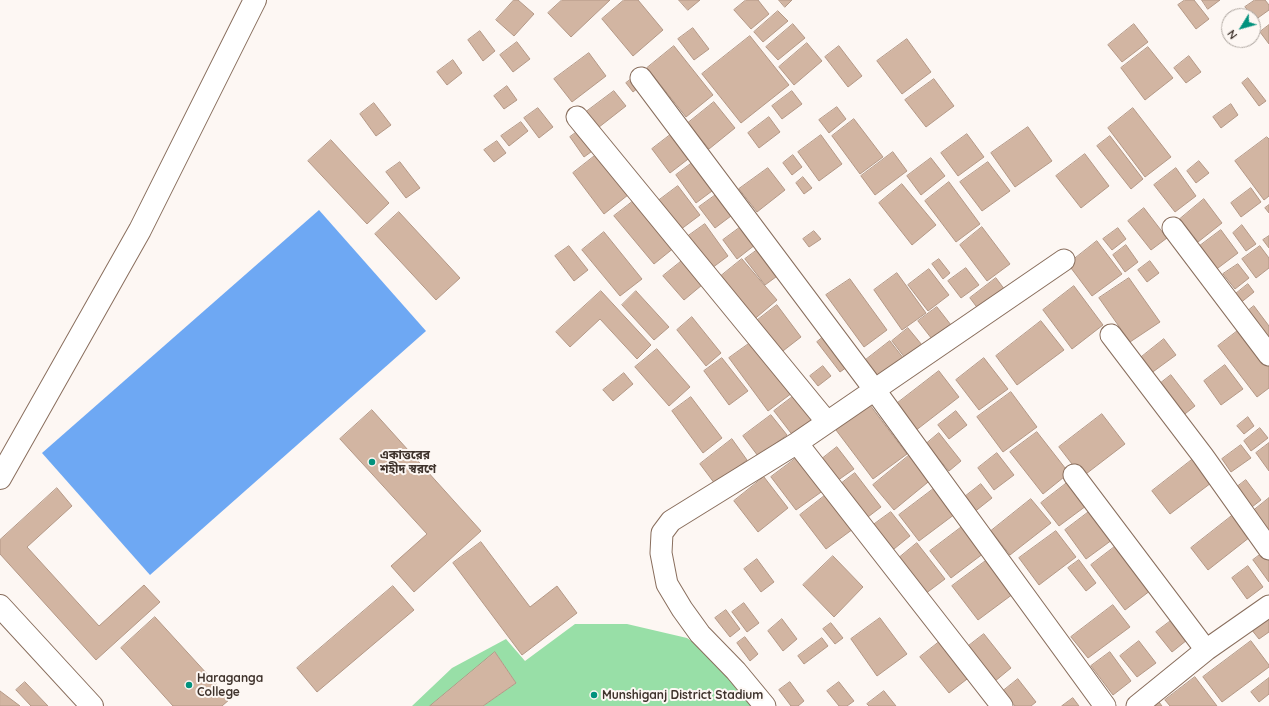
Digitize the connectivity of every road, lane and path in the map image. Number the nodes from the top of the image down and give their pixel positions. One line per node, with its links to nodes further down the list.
1 (255, 0): 12 (main road)
2 (641, 78): 8 (street)
3 (577, 116): 9 (street)
4 (1173, 228): 7 (street)
5 (1064, 260): 8 (street)
6 (1111, 335): 13 (street)
7 (1269, 355)
8 (874, 389): 9 (street); 20 (street)
9 (827, 422): 10 (street)
10 (797, 443): 18 (street); 19 (street)
11 (1074, 475): 16 (street)
12 (0, 478)
13 (1269, 549)
14 (0, 606): 17 (main road)
15 (1269, 606): 16 (street)
16 (1206, 650): 21 (street)
17 (92, 706)
18 (765, 706)
19 (1002, 706)
20 (1105, 706)
21 (1137, 706)

